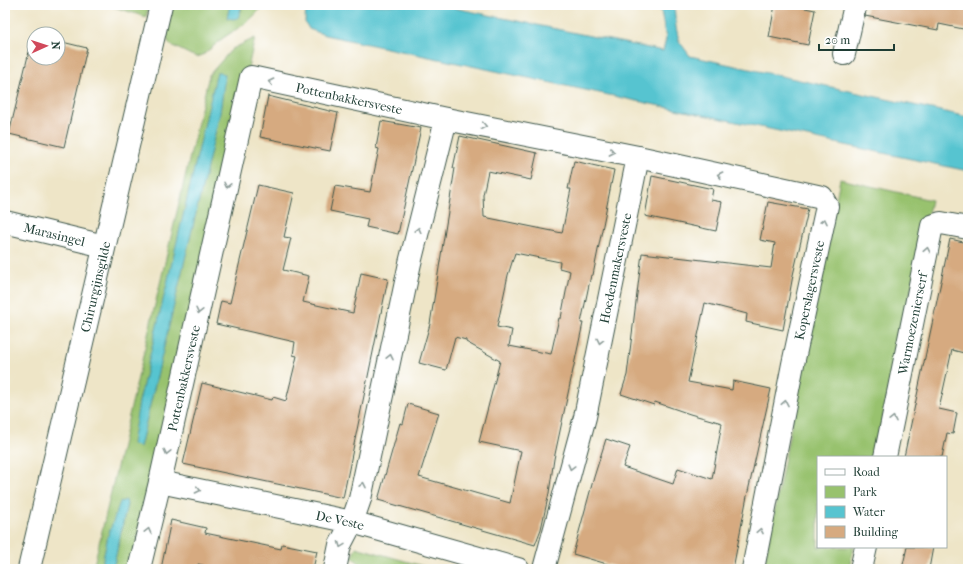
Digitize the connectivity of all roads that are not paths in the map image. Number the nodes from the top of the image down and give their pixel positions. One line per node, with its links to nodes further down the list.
1 (161, 5): 8 (street, Chirurgijnsgilde)
2 (855, 5): 3 (street)
3 (844, 54)
4 (446, 119): 5 (street, one-way to 5); 10 (street, Pottenbakkersveste, one-way to 10); 11 (street, one-way to 4)
5 (638, 157): 17 (street, Hoedenmakersveste, one-way to 17); 18 (street, Koperslagersveste, one-way to 5)
6 (5, 222): 8 (street, Marasingel)
7 (968, 228): 9 (street, Warmoezenierserf, one-way to 7)
8 (104, 246): 13 (street, Chirurgijnsgilde)
9 (885, 456)
10 (160, 482): 11 (street, De Veste, one-way to 11); 14 (street, one-way to 10)
11 (352, 522): 15 (street, one-way to 15); 16 (street, De Veste)
12 (866, 548): 19 (street)
13 (28, 569)
14 (139, 569)
15 (335, 569)
16 (518, 569)
17 (544, 569)
18 (753, 569)
19 (861, 569)

